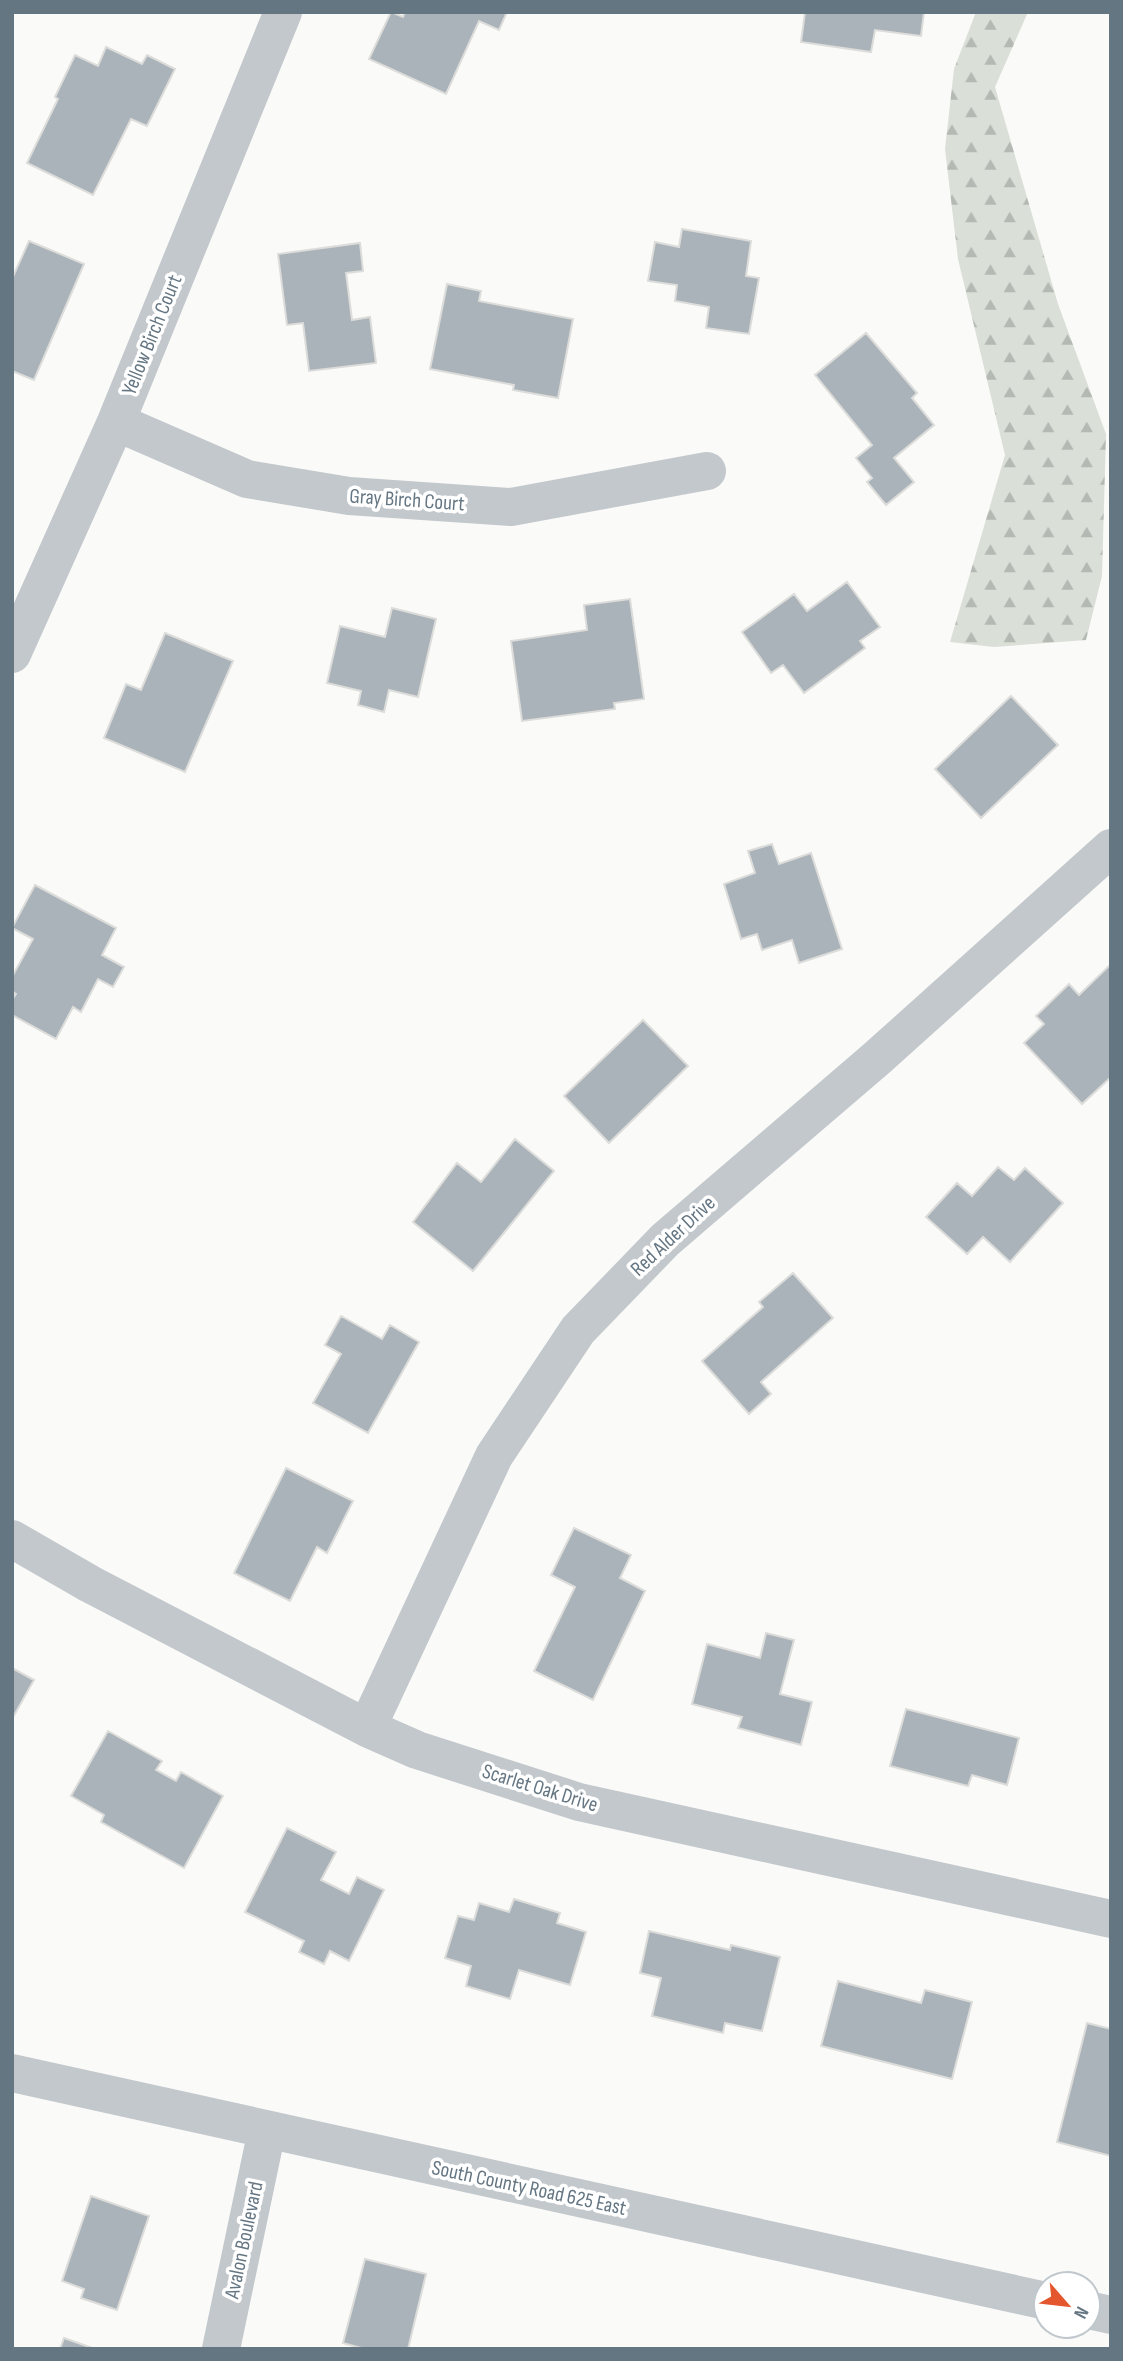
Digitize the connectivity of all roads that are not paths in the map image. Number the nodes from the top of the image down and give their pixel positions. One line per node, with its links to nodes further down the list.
1 (283, 12): 2 (street, Yellow Birch Court)
2 (116, 422): 3 (street, Gray Birch Court); 4 (street, Yellow Birch Court)
3 (708, 471)
4 (12, 654)
5 (1111, 848): 7 (street, Red Alder Drive)
6 (12, 1539): 7 (street, Scarlet Oak Drive)
7 (367, 1728): 8 (street, Scarlet Oak Drive)
8 (1111, 1919)
9 (12, 2073): 10 (street, South County Road 625 East)
10 (267, 2130): 11 (street, South County Road 625 East); 12 (street, Avalon Boulevard)
11 (1032, 2298)
12 (221, 2349)

